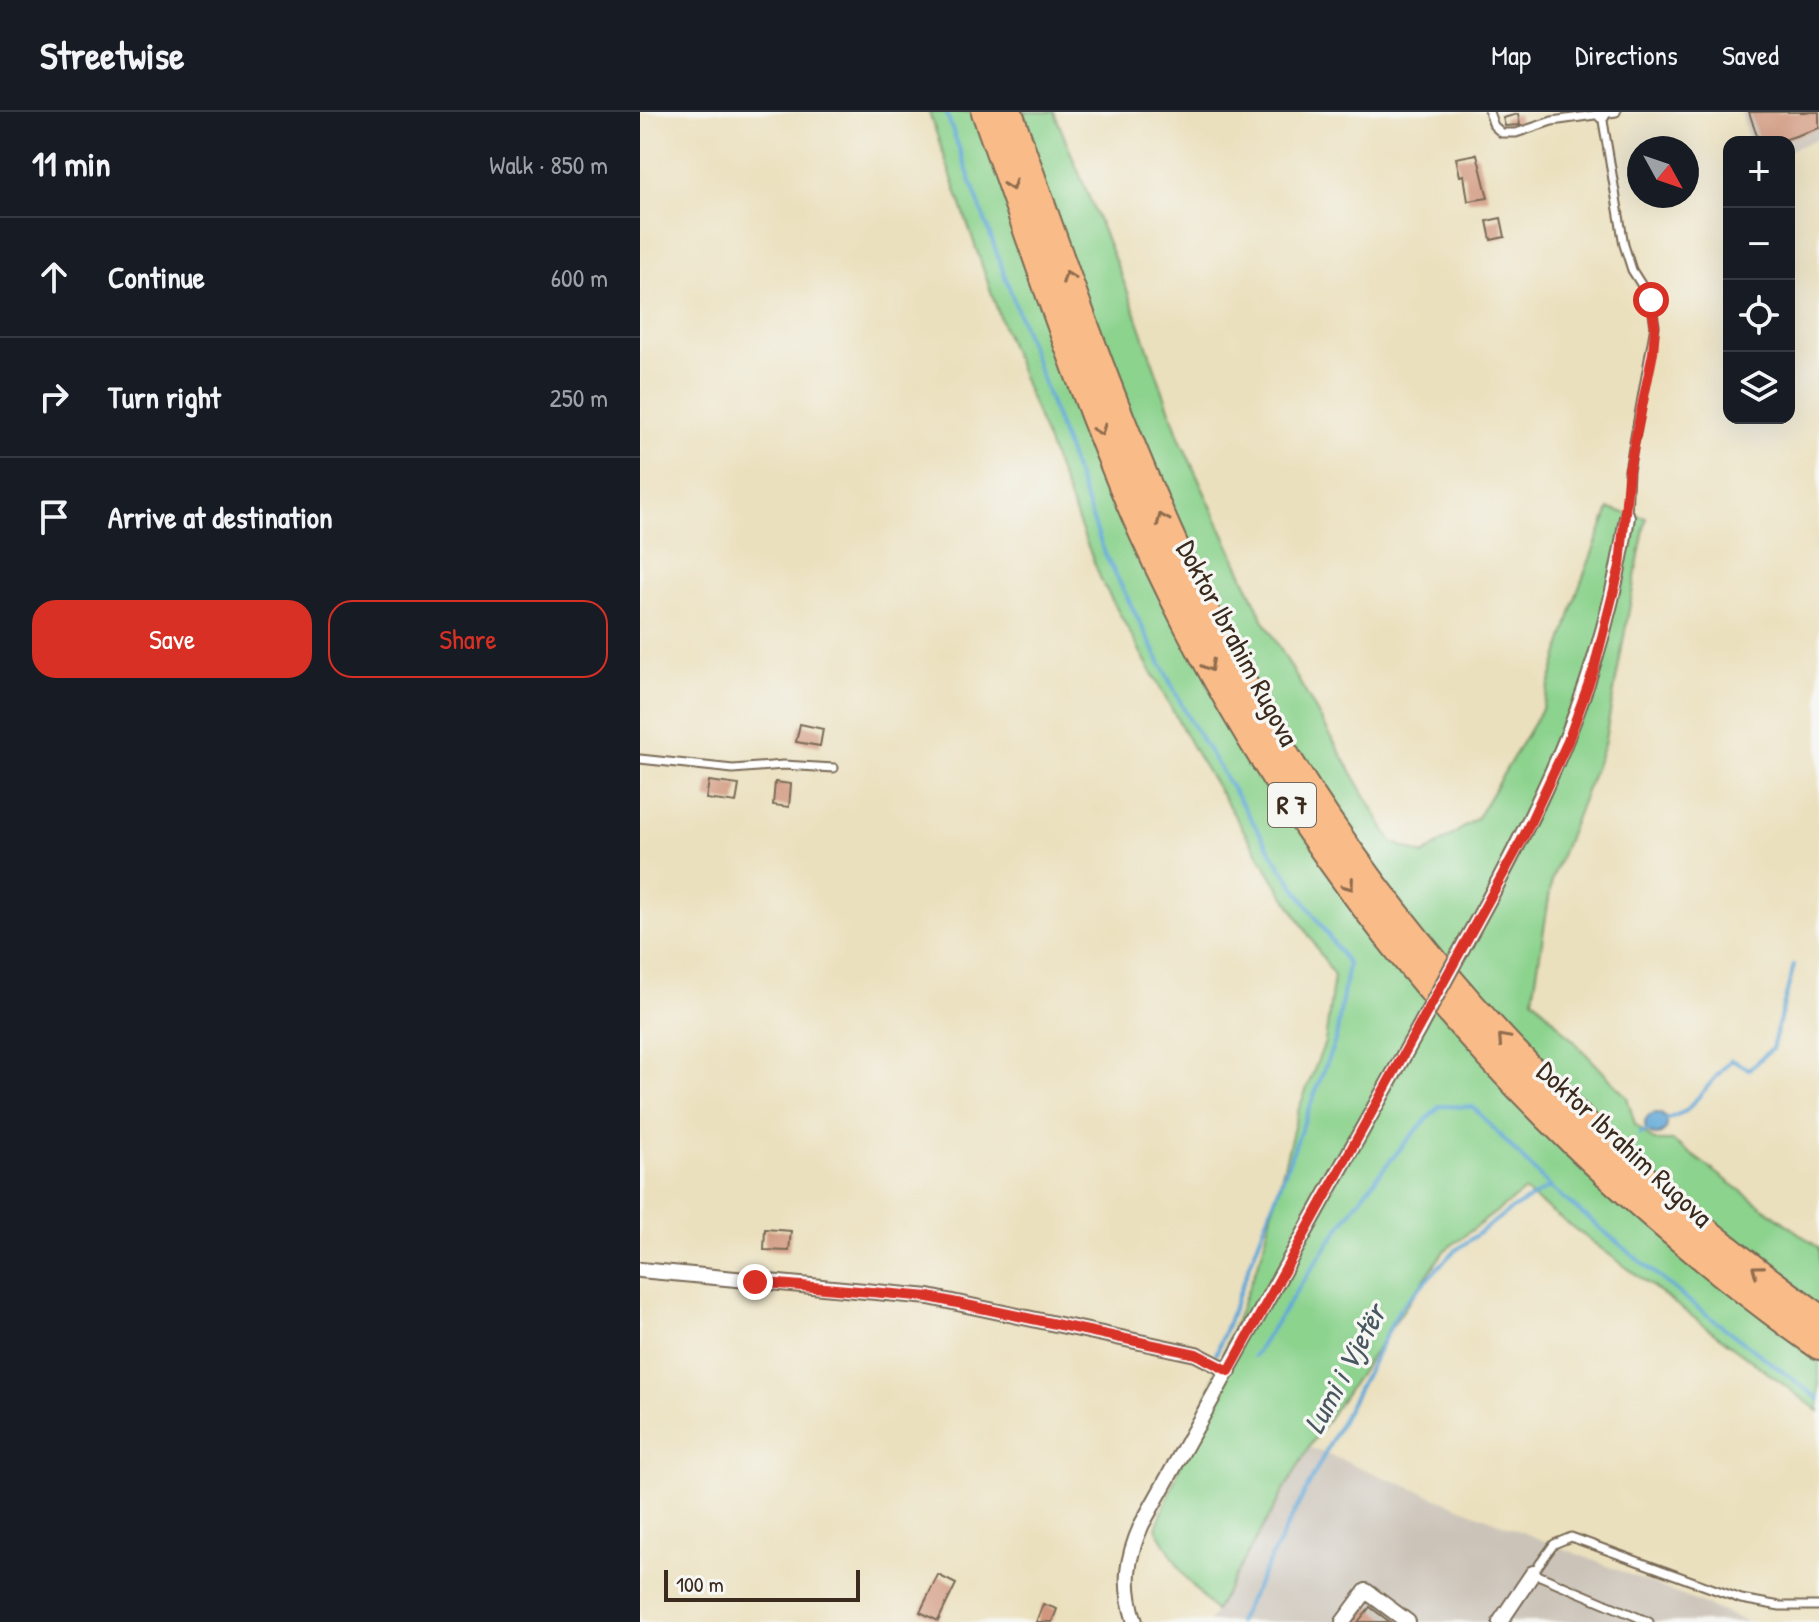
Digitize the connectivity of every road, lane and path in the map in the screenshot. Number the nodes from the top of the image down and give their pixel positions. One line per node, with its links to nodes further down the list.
1 (985, 112): 10 (highway, Doktor Ibrahim Rugova / R 7, one-way to 10)
2 (1009, 112): 9 (highway, Doktor Ibrahim Rugova / R 7, one-way to 2)
3 (1489, 112): 4 (lane)
4 (1606, 113): 5 (lane)
5 (1627, 517): 11 (street, bridge)
6 (640, 759): 7 (lane)
7 (834, 768)
8 (640, 1270): 11 (street)
9 (1819, 1317)
10 (1819, 1346)
11 (1229, 1371): 14 (street)
12 (1533, 1573): 13 (lane); 17 (street); 18 (lane)
13 (1819, 1606)
14 (1135, 1622)
15 (1343, 1622): 16 (street)
16 (1408, 1622)
17 (1500, 1622)
18 (1649, 1622)

